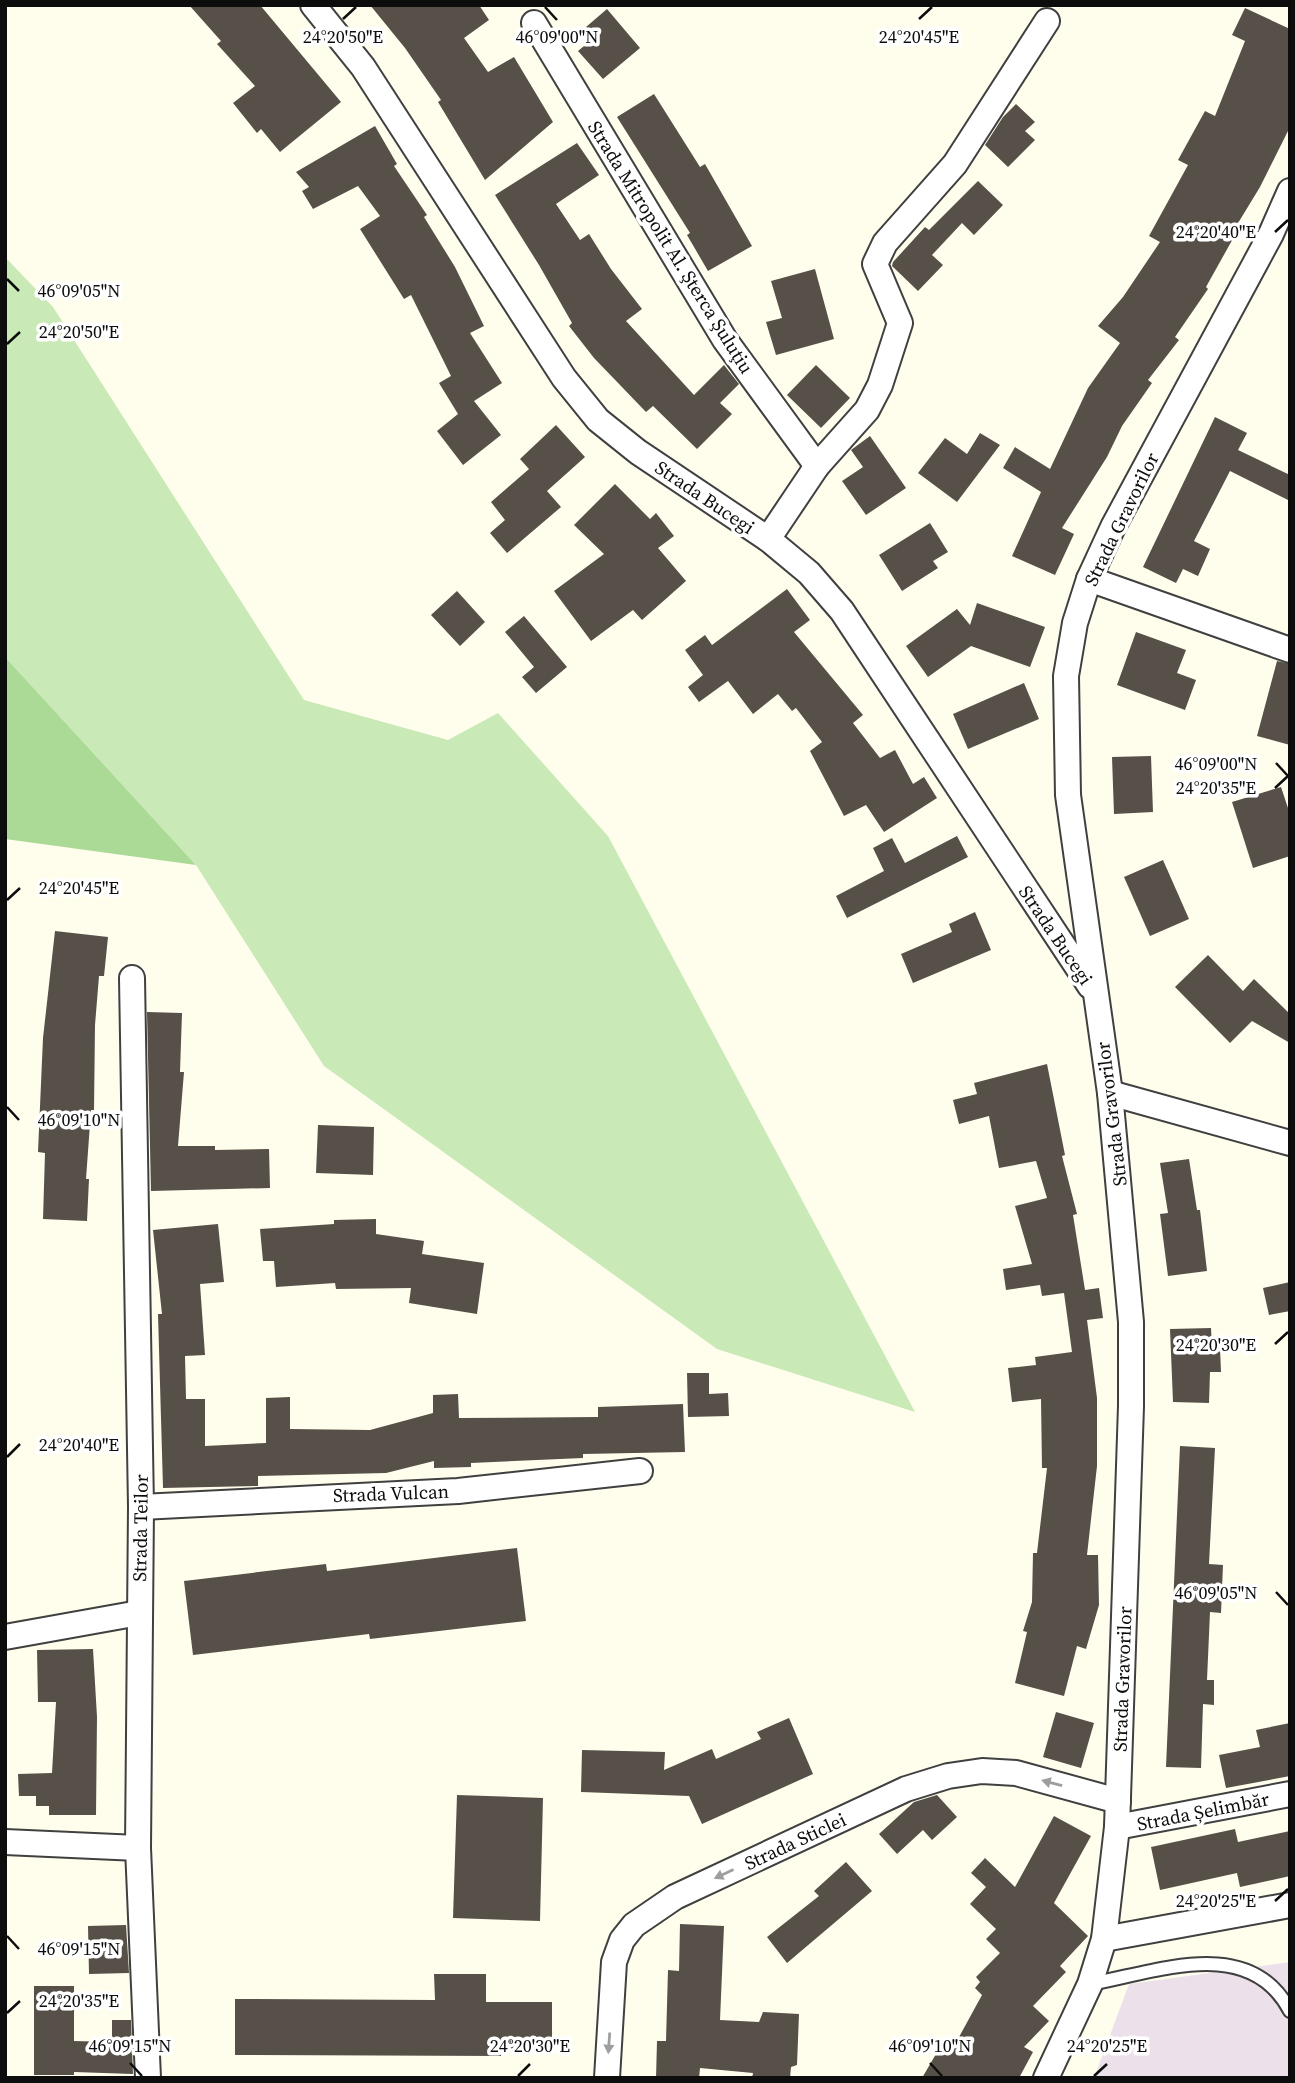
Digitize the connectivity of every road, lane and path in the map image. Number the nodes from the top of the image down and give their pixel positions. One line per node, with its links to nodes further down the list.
1 (313, 5): 6 (street, Strada Bucegi)
2 (1047, 21): 5 (street)
3 (534, 23): 5 (street, Strada Mitropolit Al. Şterca Şuluţiu)
4 (1290, 191): 7 (street, Strada Gravorilor)
5 (817, 466): 6 (street)
6 (768, 539): 10 (street, Strada Bucegi)
7 (1089, 579): 8 (street); 10 (street, Strada Gravorilor)
8 (1290, 650)
9 (132, 978): 14 (street, Strada Teilor)
10 (1095, 992): 11 (street, Strada Gravorilor)
11 (1110, 1093): 12 (street); 18 (street, Strada Gravorilor)
12 (1290, 1143)
13 (640, 1471): 14 (street, Strada Vulcan)
14 (142, 1507): 15 (street, Strada Teilor)
15 (139, 1613): 16 (street); 21 (street, Strada Teilor)
16 (5, 1637)
17 (1290, 1794): 19 (street, Strada Șelimbăr)
18 (1118, 1801): 19 (street, Strada Gravorilor); 27 (street, Strada Sticlei, one-way to 27)
19 (1117, 1827): 23 (street, Strada Gravorilor)
20 (5, 1842): 21 (street)
21 (138, 1847): 26 (street, Strada Teilor)
22 (1290, 1905): 23 (street)
23 (1104, 1939): 24 (street, Strada Gravorilor)
24 (1090, 1984): 25 (lane); 28 (street, Strada Gravorilor)
25 (1290, 2011)
26 (148, 2078)
27 (607, 2078)
28 (1046, 2078)

